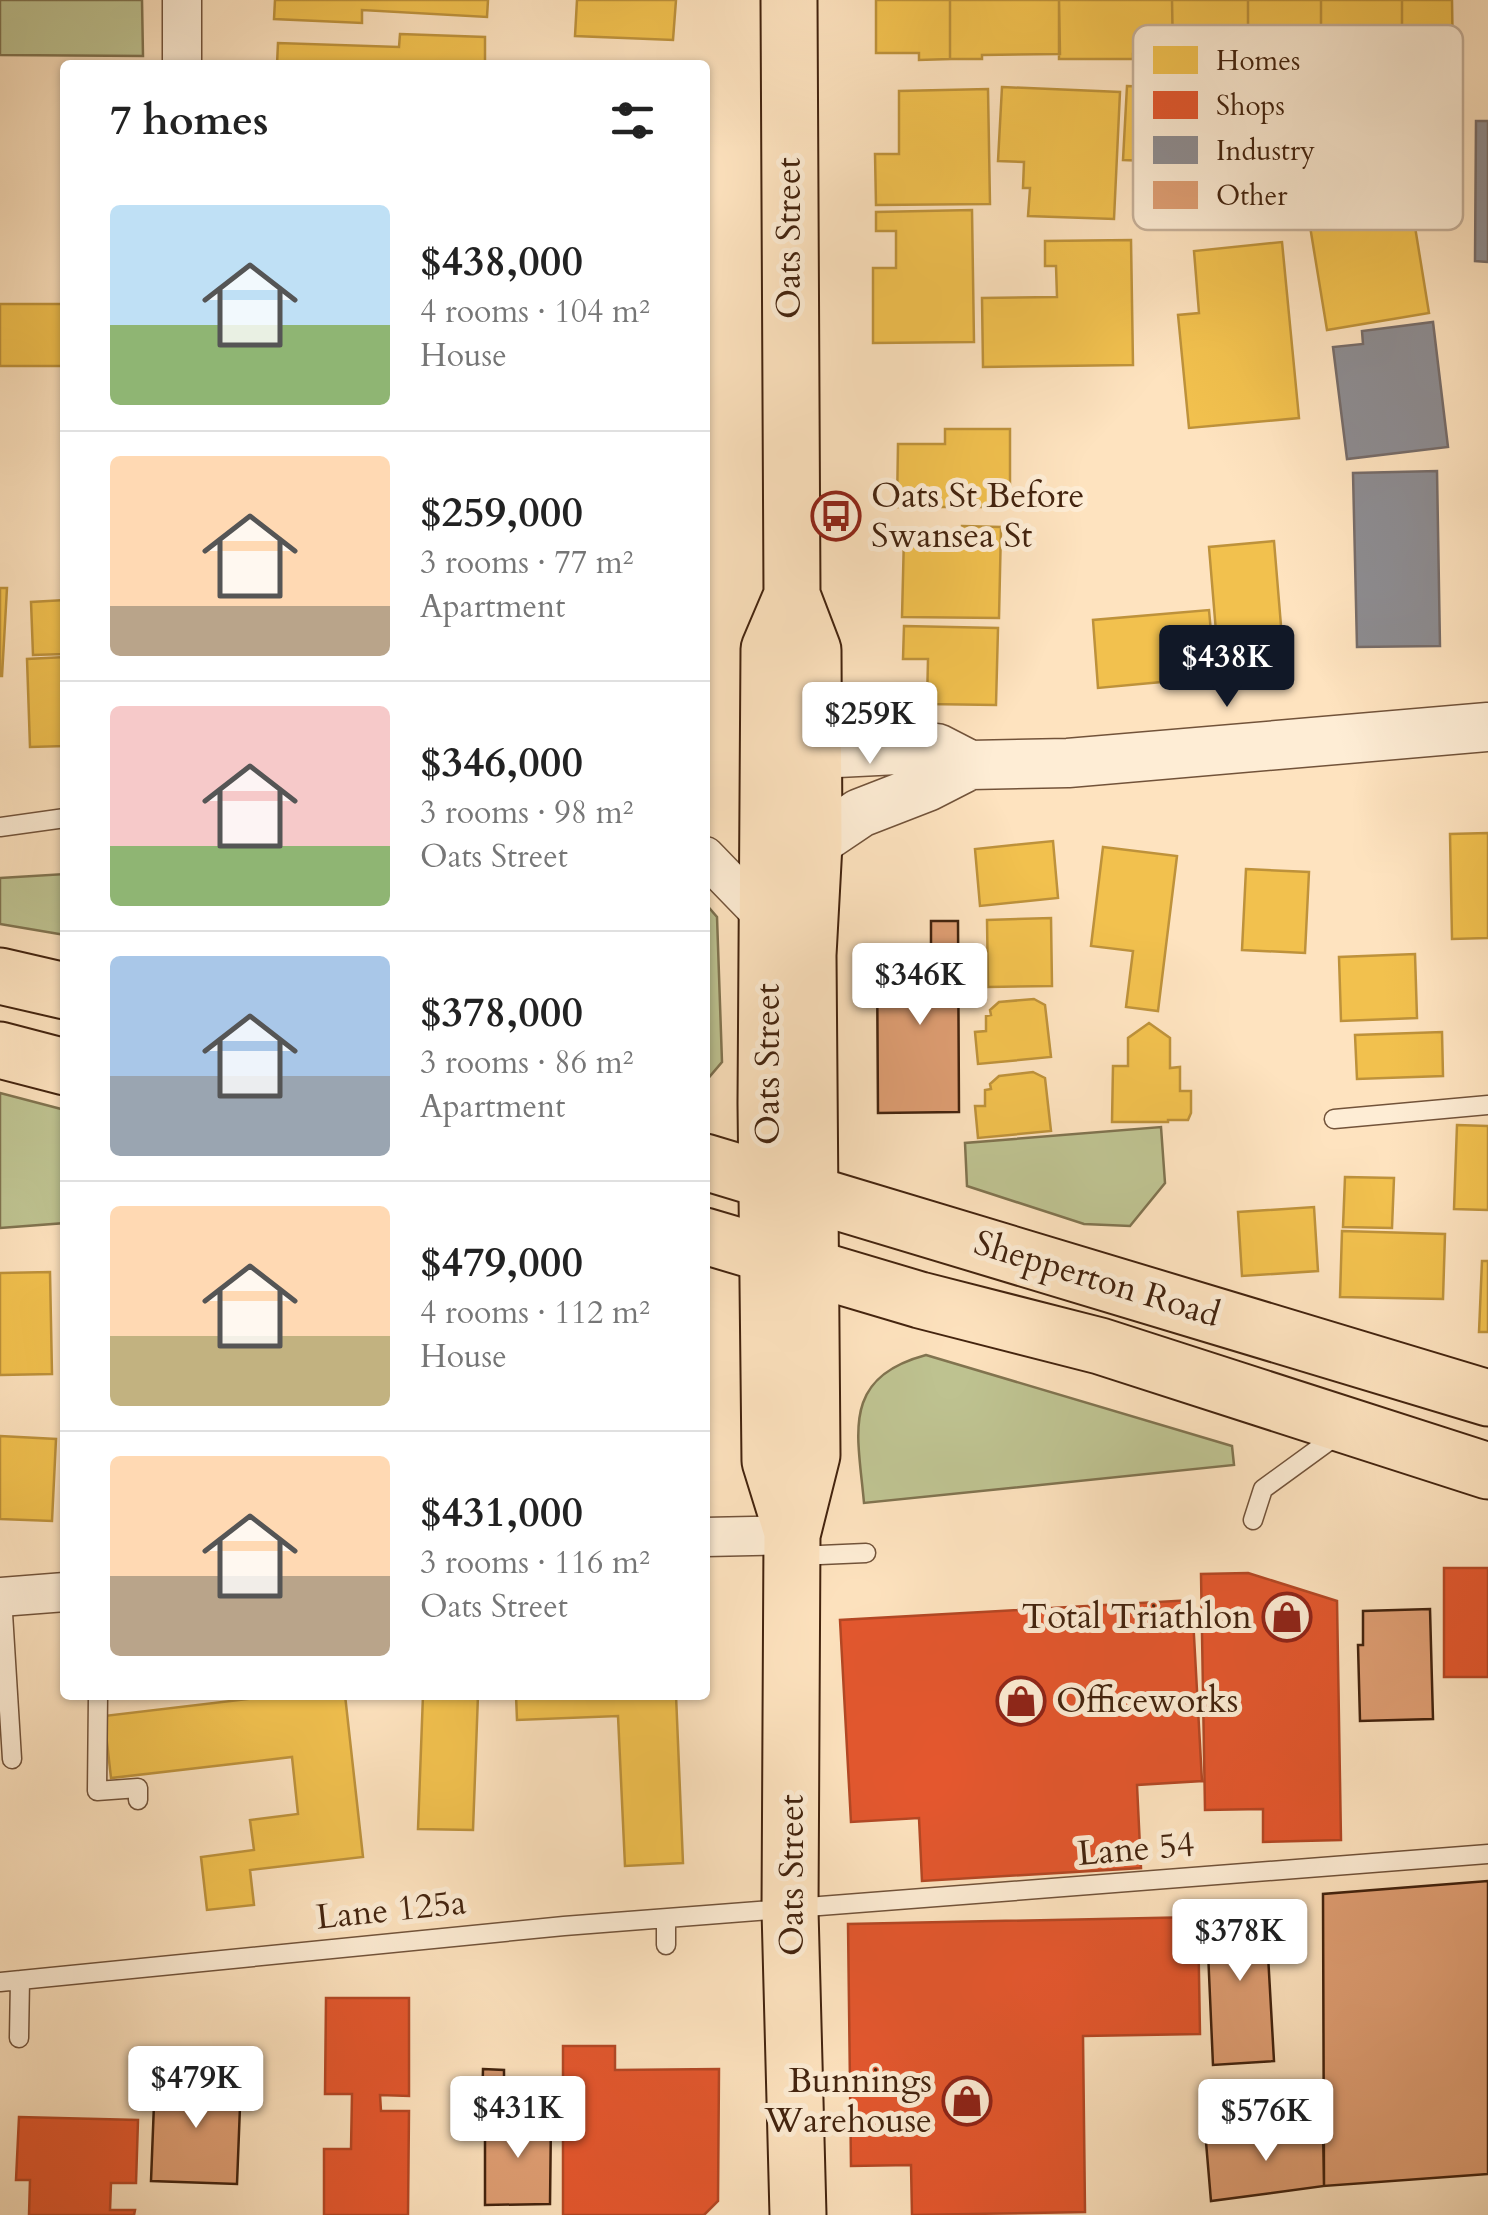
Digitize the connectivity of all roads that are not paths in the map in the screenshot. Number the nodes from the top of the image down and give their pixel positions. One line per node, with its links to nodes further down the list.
1 (182, 0): 3 (street)
2 (789, 0): 5 (main road, Oats Street)
3 (182, 60)
4 (1488, 727): 6 (street)
5 (790, 755): 6 (street); 9 (main road, Oats Street); 11 (main road, Oats Street)
6 (970, 765): 9 (street)
7 (60, 819): 8 (lane)
8 (0, 828)
9 (814, 844): 19 (main road, Oats Street)
10 (710, 861): 11 (street)
11 (770, 922): 19 (main road, Oats Street)
12 (0, 976): 13 (main road)
13 (60, 990)
14 (0, 1050): 15 (main road)
15 (60, 1066)
16 (1488, 1105): 17 (lane)
17 (1334, 1118)
18 (710, 1164): 19 (main road, Shepperton Road)
19 (788, 1187): 21 (main road, Oats Street); 22 (main road, Shepperton Road)
20 (710, 1237): 21 (main road, Shepperton Road)
21 (790, 1261): 23 (main road, Shepperton Road); 27 (main road, Oats Street)
22 (1488, 1398)
23 (1348, 1426): 24 (main road, Shepperton Road); 25 (lane)
24 (1488, 1471)
25 (1254, 1520)
26 (710, 1537): 27 (street)
27 (792, 1545): 28 (lane); 35 (main road, Oats Street)
28 (866, 1553)
29 (60, 1592): 30 (street)
30 (1, 1597): 32 (lane)
31 (98, 1700): 33 (lane)
32 (12, 1759)
33 (138, 1800)
34 (1488, 1854): 35 (lane, Lane 54)
35 (790, 1910): 36 (lane, Lane 125a); 41 (main road, Oats Street)
36 (666, 1918): 37 (lane); 38 (lane, Lane 125a)
37 (666, 1945)
38 (20, 1980): 39 (lane, Lane 125a); 40 (lane)
39 (0, 1982)
40 (19, 2038)
41 (798, 2215)

